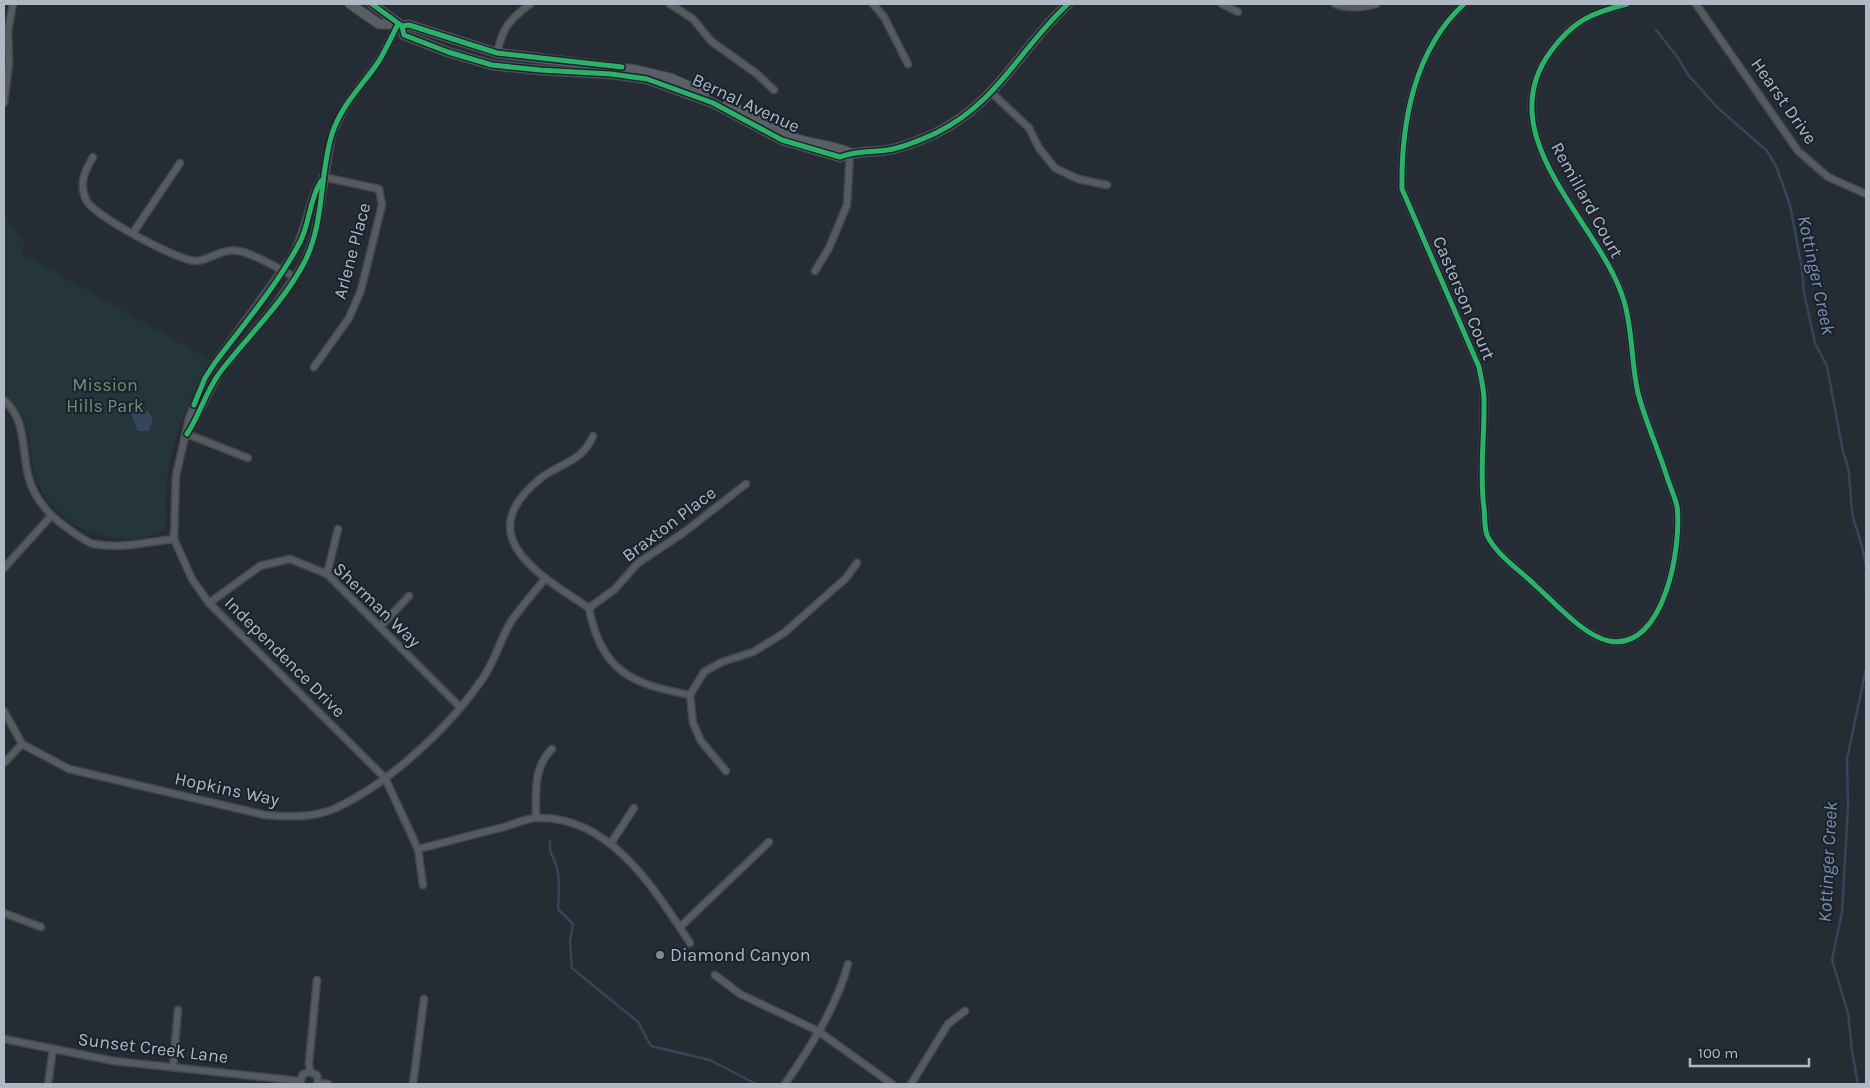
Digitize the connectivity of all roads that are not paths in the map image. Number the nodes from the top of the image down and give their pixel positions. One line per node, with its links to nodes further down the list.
1 (13, 4): 20 (street)
2 (350, 4): 15 (main road, Bernal Avenue)
3 (372, 4): 15 (main road, Bernal Avenue)
4 (530, 4): 16 (street)
5 (670, 4): 18 (street)
6 (873, 4): 17 (street)
7 (1068, 4): 19 (main road, Bernal Avenue)
8 (1222, 4): 14 (street)
9 (1335, 4): 10 (street)
10 (1376, 4)
11 (1464, 4): 47 (street, Casterson Court)
12 (1627, 4): 47 (street, Remillard Court)
13 (1696, 4): 26 (street, Hearst Drive)
14 (1238, 12)
15 (400, 25): 16 (main road, Bernal Avenue); 21 (main road, Bernal Avenue); 24 (street, Independence Drive)
16 (497, 53): 21 (main road, Bernal Avenue)
17 (908, 64)
18 (774, 90)
19 (992, 92): 21 (main road, Bernal Avenue); 25 (street)
20 (4, 103)
21 (850, 153): 29 (street)
22 (93, 158): 27 (street)
23 (180, 163): 27 (street)
24 (323, 177): 28 (street, Independence Drive); 30 (street, Independence Drive); 31 (street, Arlene Place)
25 (1107, 185)
26 (1866, 194)
27 (133, 233): 28 (street)
28 (282, 271): 30 (street); 33 (street, Independence Drive)
29 (815, 271)
30 (294, 277): 33 (street, Independence Drive)
31 (314, 367)
32 (4, 400): 37 (street)
33 (187, 434): 35 (street); 39 (street, Independence Drive)
34 (593, 436): 43 (street)
35 (248, 458)
36 (746, 484): 46 (street, Braxton Place)
37 (51, 516): 39 (street); 41 (street)
38 (338, 529): 42 (street)
39 (174, 539): 45 (street, Independence Drive)
40 (857, 563): 49 (street)
41 (4, 568)
42 (327, 574): 45 (street, Sherman Way); 48 (street, Sherman Way)
43 (545, 579): 46 (street); 50 (street, Hopkins Way)
44 (410, 596): 48 (street)
45 (209, 604): 56 (street, Independence Drive)
46 (589, 608): 49 (street)
47 (1649, 624)
48 (380, 627): 50 (street, Sherman Way)
49 (690, 696): 55 (street)
50 (460, 707): 56 (street, Hopkins Way)
51 (4, 711): 52 (street)
52 (22, 744): 54 (street); 56 (street, Hopkins Way)
53 (552, 749): 58 (street)
54 (4, 763)
55 (726, 771)
56 (385, 778): 61 (street, Independence Drive)
57 (634, 808): 60 (street)
58 (536, 818): 60 (street); 61 (street)
59 (769, 842): 65 (street)
60 (611, 843): 65 (street)
61 (418, 849): 62 (street, Independence Drive)
62 (423, 885)
63 (4, 913): 64 (street)
64 (41, 927)
65 (680, 928): 66 (street)
66 (690, 943)
67 (848, 964): 73 (street)
68 (716, 975): 73 (street)
69 (317, 980): 77 (street)
70 (424, 999): 82 (street)
71 (178, 1010): 76 (street)
72 (965, 1011): 85 (street)
73 (818, 1030): 83 (street); 84 (street)
74 (4, 1039): 75 (street, Sunset Creek Lane)
75 (53, 1049): 76 (street, Sunset Creek Lane); 79 (street)
76 (173, 1068): 78 (street, Sunset Creek Lane)
77 (310, 1072): 78 (street); 80 (street)
78 (300, 1082)
79 (48, 1084)
80 (318, 1084): 81 (street)
81 (328, 1084)
82 (414, 1084)
83 (786, 1084)
84 (892, 1084)
85 (911, 1084)

